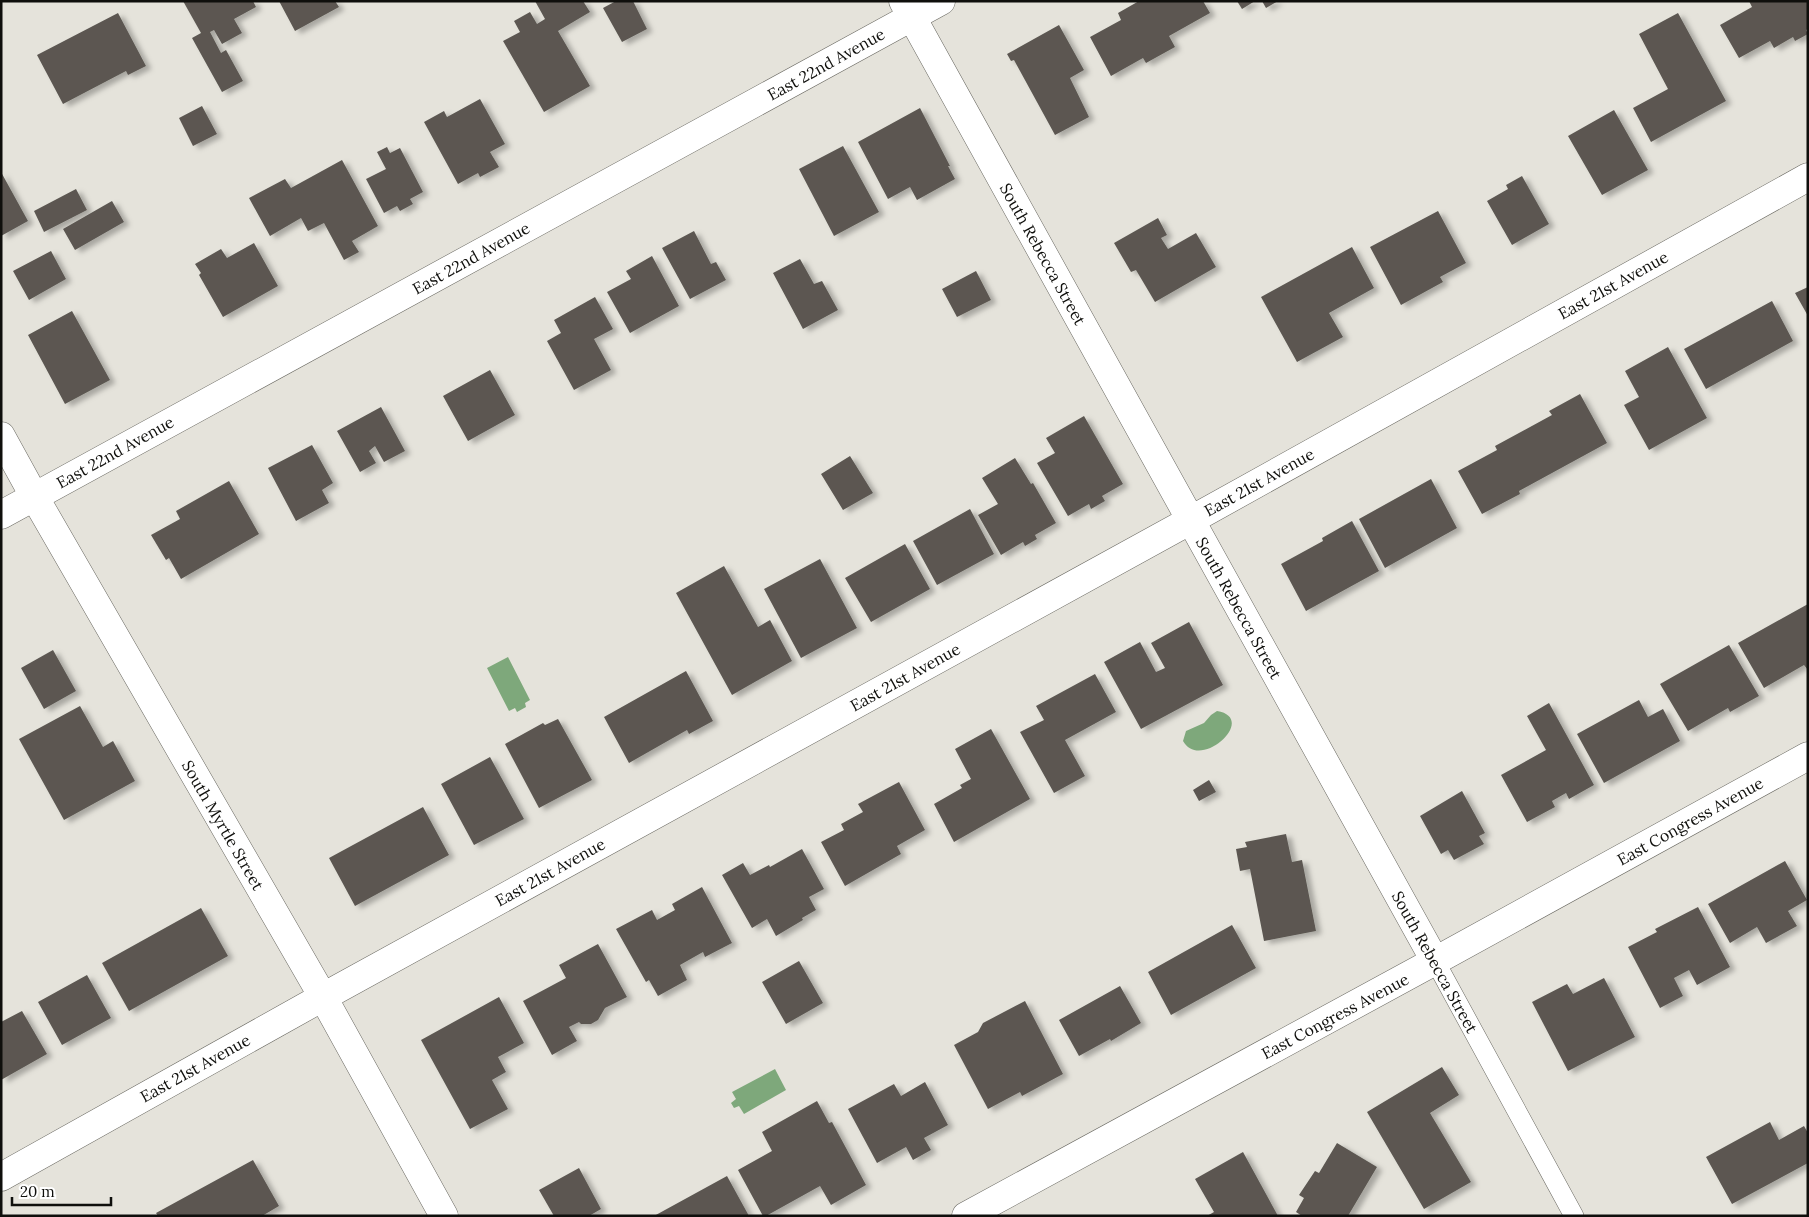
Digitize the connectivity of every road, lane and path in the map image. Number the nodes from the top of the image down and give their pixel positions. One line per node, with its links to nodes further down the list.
1 (940, 1): 2 (street, East 22nd Avenue)
2 (908, 9): 5 (street, East 22nd Avenue); 7 (street, South Rebecca Street)
3 (1808, 177): 7 (street, East 21st Avenue)
4 (1, 436): 5 (street, South Myrtle Street)
5 (34, 496): 6 (street, East 22nd Avenue); 10 (street, South Myrtle Street)
6 (1, 514)
7 (1191, 520): 9 (street, South Rebecca Street); 10 (street, East 21st Avenue)
8 (1808, 756): 9 (street, East Congress Avenue)
9 (1435, 961): 13 (street, East Congress Avenue); 14 (lane, South Rebecca Street)
10 (323, 997): 11 (street, East 21st Avenue); 12 (street, South Myrtle Street)
11 (1, 1177)
12 (444, 1216)
13 (966, 1216)
14 (1574, 1216)

